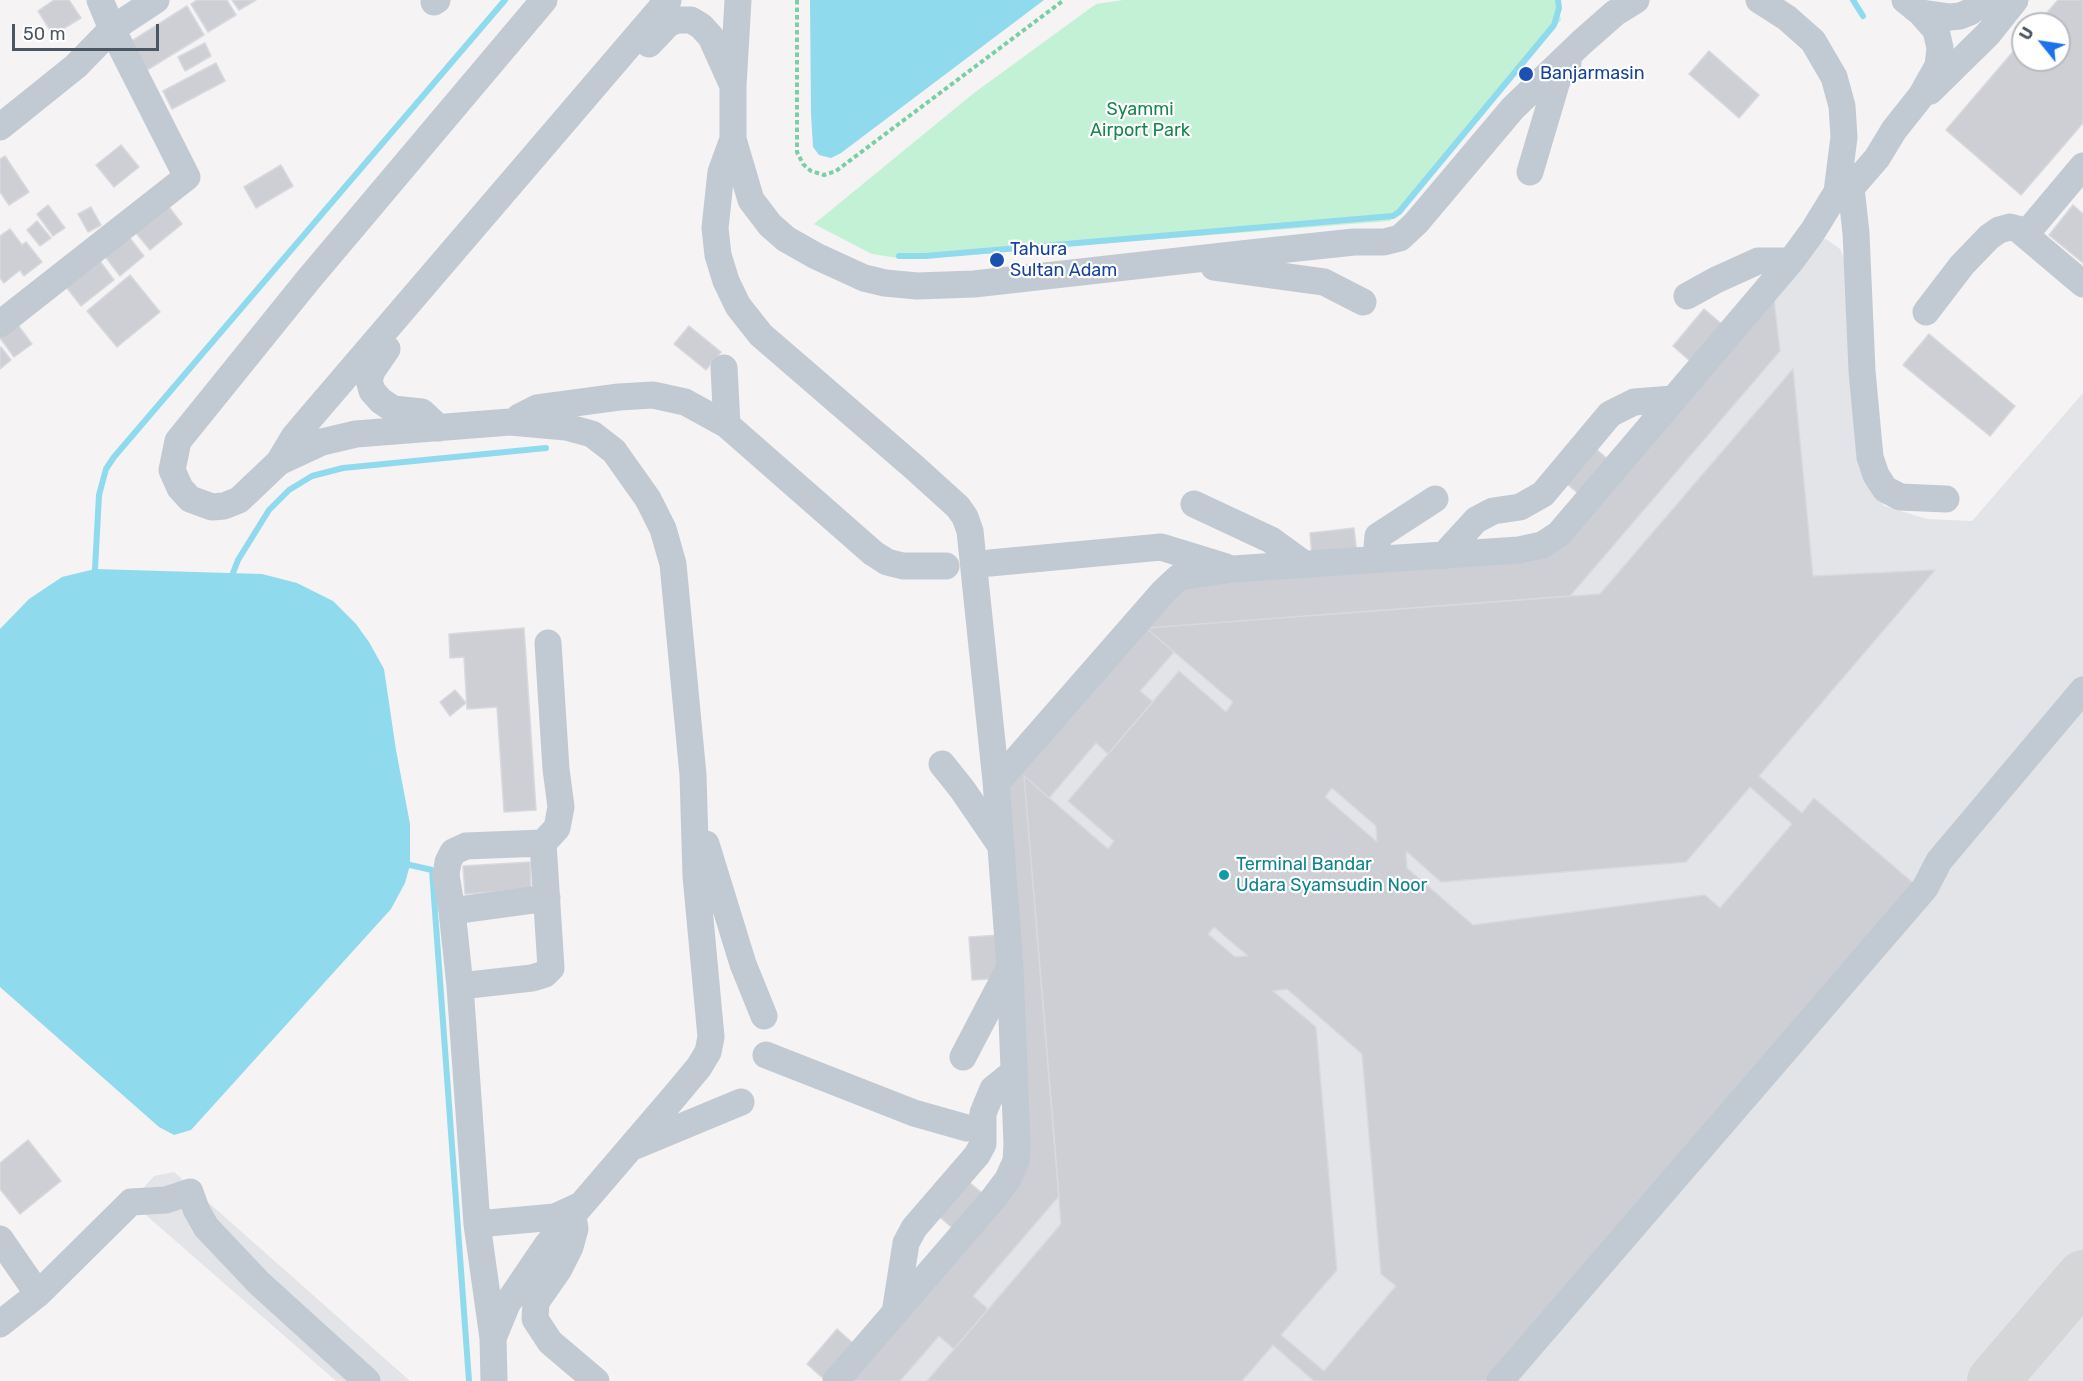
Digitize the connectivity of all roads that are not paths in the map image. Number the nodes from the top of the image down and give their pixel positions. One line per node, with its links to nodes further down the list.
1 (100, 0): 11 (street)
2 (156, 0): 11 (street)
3 (544, 0): 37 (street)
4 (668, 0): 37 (street)
5 (738, 0): 13 (street)
6 (1636, 0): 12 (street)
7 (1759, 0): 17 (street)
8 (1984, 0): 10 (street)
9 (2015, 0): 14 (street)
10 (1913, 6): 14 (street)
11 (112, 29): 15 (street); 31 (street)
12 (1582, 42): 20 (street); 24 (street)
13 (733, 86): 18 (street); 36 (street)
14 (1921, 96): 16 (street)
15 (0, 127)
16 (1894, 130): 17 (street); 21 (street)
17 (1844, 137): 21 (street)
18 (733, 139): 24 (street); 51 (street)
19 (2083, 166): 23 (street)
20 (1530, 171)
21 (1844, 190): 22 (street); 26 (street)
22 (1813, 231): 25 (street); 26 (street)
23 (2025, 235): 27 (street); 30 (street)
24 (1183, 261): 29 (street)
25 (1791, 261): 28 (street); 33 (street)
26 (1857, 277): 39 (street)
27 (2083, 284)
28 (1688, 296)
29 (1363, 302)
30 (1926, 312)
31 (0, 324)
32 (724, 368): 35 (street)
33 (1673, 399): 41 (street); 41 (street)
34 (510, 422): 35 (street); 36 (street); 50 (street)
35 (727, 425): 45 (street)
36 (439, 428): 37 (street)
37 (279, 462)
38 (1435, 499): 42 (street)
39 (1946, 499)
40 (1194, 504): 44 (street)
41 (1443, 556): 42 (street)
42 (1376, 560): 44 (street)
43 (990, 563): 46 (street)
44 (1304, 564): 46 (street)
45 (946, 566)
46 (1233, 569): 51 (street)
47 (548, 643): 52 (street)
48 (2083, 690): 76 (street)
49 (942, 764): 53 (street)
50 (693, 775): 58 (street); 64 (street)
51 (996, 781): 53 (street)
52 (543, 843): 54 (street); 55 (street)
53 (1000, 844): 56 (street)
54 (547, 898): 55 (street); 57 (street)
55 (452, 911): 57 (street)
56 (1010, 968): 60 (street); 61 (street)
57 (460, 986): 66 (street)
58 (764, 1016)
59 (766, 1055): 63 (street)
60 (963, 1057)
61 (1014, 1072): 69 (street); 69 (street)
62 (741, 1102): 64 (street)
63 (967, 1128)
64 (628, 1149): 65 (street)
65 (578, 1210): 66 (street); 71 (street); 75 (street)
66 (477, 1224): 71 (street)
67 (0, 1239): 68 (street)
68 (38, 1294): 70 (street); 73 (street)
69 (895, 1313): 72 (street)
70 (0, 1324)
71 (493, 1338): 74 (street)
72 (832, 1380)
73 (367, 1381)
74 (494, 1381)
75 (596, 1381)
76 (1500, 1381)

